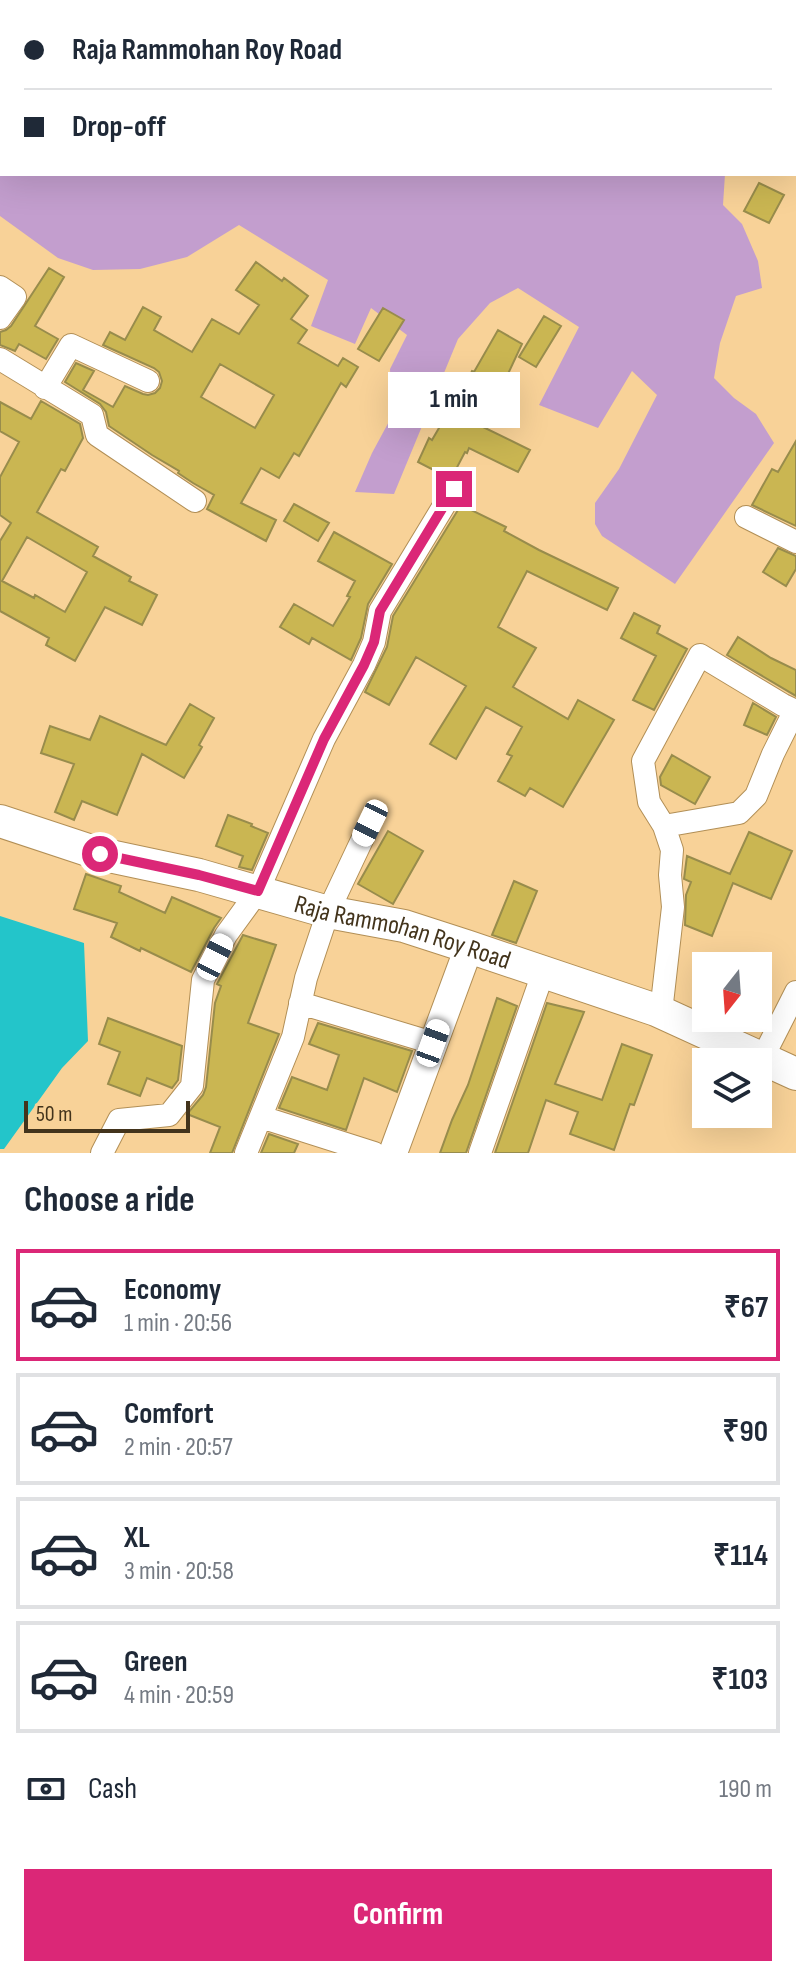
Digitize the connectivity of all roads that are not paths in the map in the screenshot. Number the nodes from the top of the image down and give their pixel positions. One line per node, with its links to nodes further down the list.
1 (0, 287): 2 (street)
2 (0, 318)
3 (0, 359): 5 (street)
4 (148, 381): 5 (street)
5 (45, 388): 7 (street)
6 (454, 489): 14 (street)
7 (195, 501)
8 (746, 517): 9 (street)
9 (796, 542)
10 (795, 711): 13 (street); 13 (street)
11 (0, 821): 14 (main road, Raja Rammohan Roy Road)
12 (370, 823): 15 (street)
13 (664, 826): 20 (street)
14 (258, 891): 15 (main road, Raja Rammohan Roy Road); 27 (street)
15 (328, 912): 16 (main road, Raja Rammohan Roy Road); 19 (street)
16 (469, 947): 17 (main road, Raja Rammohan Roy Road); 21 (street)
17 (543, 973): 20 (main road, Raja Rammohan Roy Road); 31 (street)
18 (796, 992): 23 (street)
19 (300, 1003): 21 (street); 26 (street)
20 (661, 1012): 22 (main road, Raja Rammohan Roy Road)
21 (433, 1043): 30 (street)
22 (738, 1048)
23 (768, 1048)
24 (772, 1063): 25 (main road, Raja Rammohan Roy Road)
25 (796, 1074)
26 (261, 1117): 28 (street); 29 (street)
27 (102, 1153)
28 (246, 1153)
29 (374, 1153)
30 (393, 1153)
31 (480, 1153)

